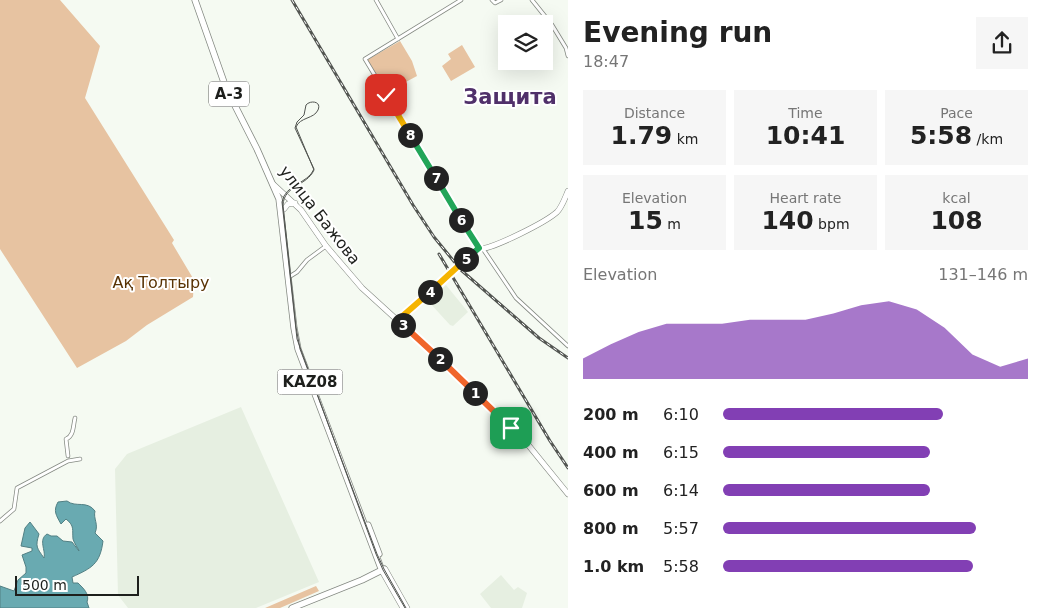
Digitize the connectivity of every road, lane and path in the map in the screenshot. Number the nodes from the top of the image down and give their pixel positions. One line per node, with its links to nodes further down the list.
1 (195, 0): 9 (highway, улица Бажова / A-3)
2 (376, 0): 7 (street)
3 (461, 0): 7 (street)
4 (492, 0): 5 (street)
5 (501, 0)
6 (532, 0): 8 (street)
7 (398, 39): 14 (street)
8 (568, 56)
9 (273, 184): 11 (main road, улица Бажова); 12 (highway); 15 (highway, KAZ08)
10 (568, 191): 14 (main road)
11 (295, 203): 12 (main road); 13 (main road, улица Бажова)
12 (284, 209): 15 (highway)
13 (326, 246): 15 (street); 16 (main road, улица Бажова)
14 (481, 249): 16 (main road, bridge); 17 (street)
15 (291, 276): 23 (highway, KAZ08)
16 (398, 320): 21 (main road, улица Бажова)
17 (568, 346)
18 (75, 418): 19 (street)
19 (68, 456)
20 (80, 459): 22 (street)
21 (568, 494)
22 (0, 521)
23 (383, 570): 24 (highway); 25 (main road); 26 (main road)
24 (292, 608)
25 (403, 608)
26 (407, 608)

